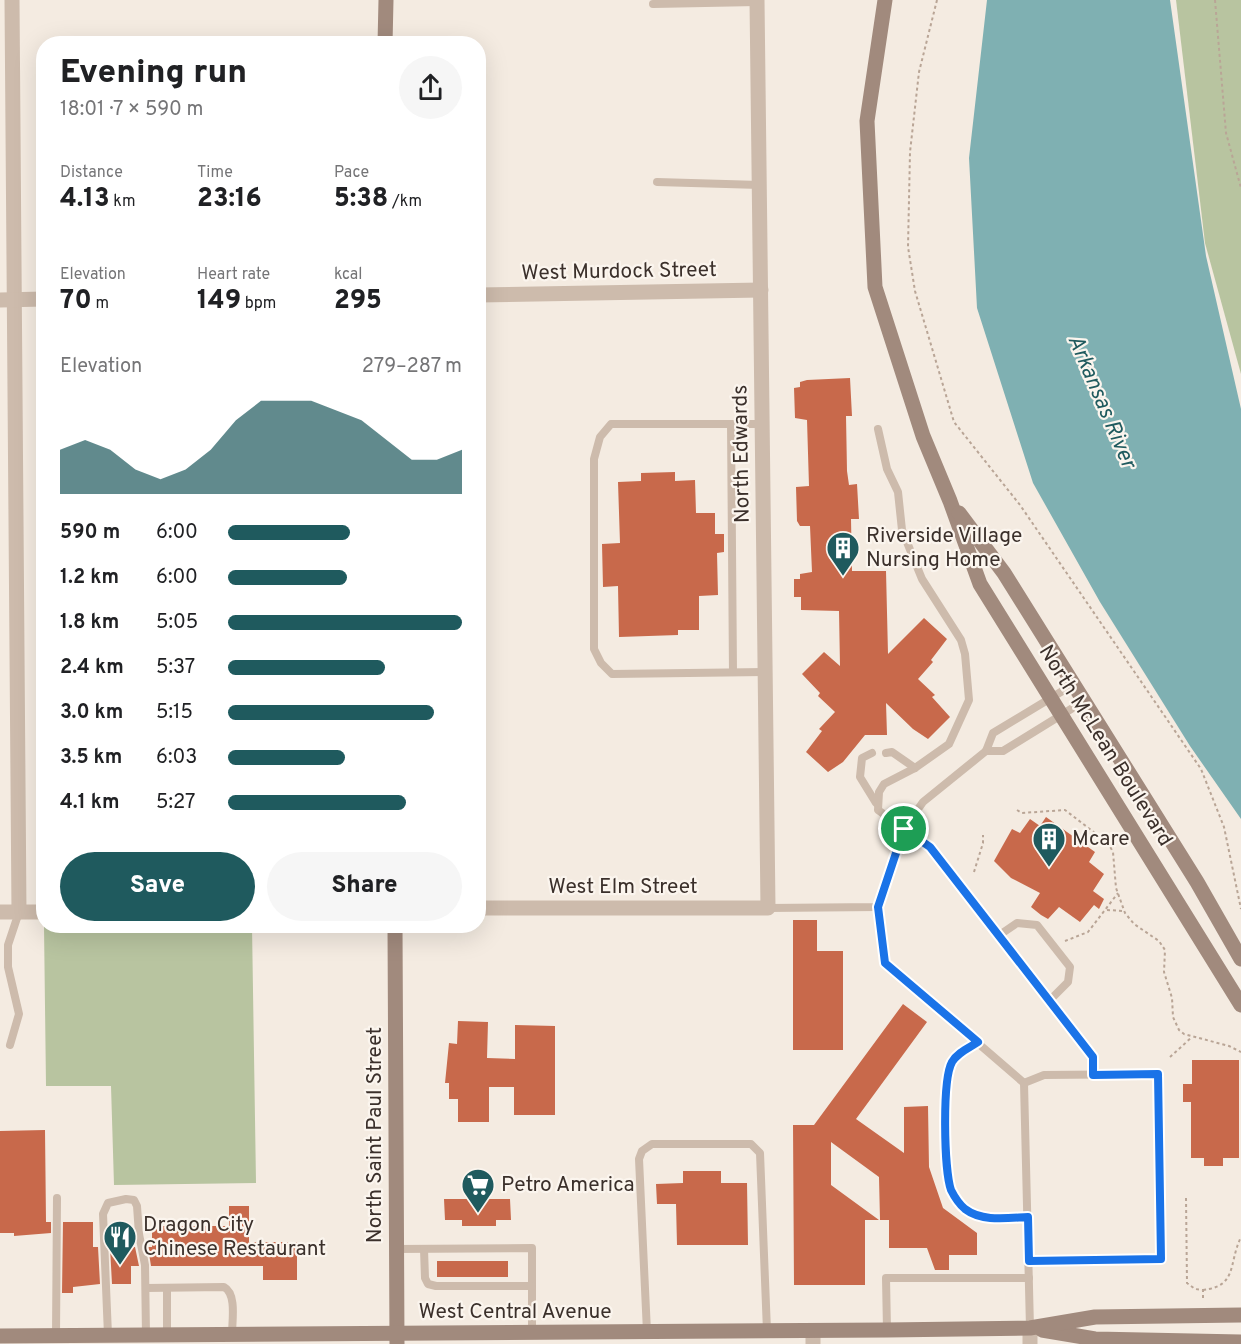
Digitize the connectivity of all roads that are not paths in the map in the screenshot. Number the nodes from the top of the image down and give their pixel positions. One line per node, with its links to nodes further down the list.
1 (12, 0): 12 (street)
2 (386, 0): 6 (main road)
3 (885, 0): 16 (main road, North McLean Boulevard)
4 (758, 1): 5 (lane); 8 (street, North Edwards)
5 (653, 4)
6 (386, 36)
7 (657, 182): 8 (lane)
8 (760, 185): 9 (street, North Edwards)
9 (761, 290): 10 (street, West Murdock Street); 14 (street, North Edwards)
10 (486, 295)
11 (36, 299): 12 (street)
12 (7, 300): 33 (street)
13 (731, 424): 14 (lane); 17 (lane); 17 (lane)
14 (762, 424): 18 (street, North Edwards)
15 (878, 429): 26 (lane)
16 (950, 501): 19 (main road, North McLean Boulevard); 20 (main road, North McLean Boulevard)
17 (733, 672): 18 (lane)
18 (765, 672): 31 (street, North Edwards)
19 (1074, 684): 20 (lane); 21 (main road, North McLean Boulevard)
20 (1050, 698): 22 (main road, North McLean Boulevard); 23 (lane)
21 (1084, 701): 22 (lane); 37 (main road, North McLean Boulevard)
22 (1061, 716): 23 (lane); 39 (main road, North McLean Boulevard)
23 (986, 751): 28 (lane)
24 (872, 753): 27 (lane)
25 (886, 753): 26 (lane)
26 (915, 768): 27 (lane)
27 (876, 803): 28 (lane)
28 (904, 829): 29 (lane); 36 (lane)
29 (878, 907): 31 (lane); 40 (lane)
30 (486, 908): 31 (street, West Elm Street)
31 (768, 908)
32 (0, 912): 33 (street)
33 (19, 912): 34 (street); 41 (lane)
34 (36, 912)
35 (395, 933): 46 (main road, North Saint Paul Street)
36 (998, 936): 38 (lane); 38 (lane)
37 (1241, 959)
38 (1049, 1001): 42 (lane)
39 (1241, 1005)
40 (978, 1042): 43 (lane); 45 (lane)
41 (10, 1045)
42 (1093, 1075): 43 (lane); 48 (lane)
43 (1024, 1083): 45 (lane)
44 (57, 1198): 64 (lane)
45 (1028, 1217): 48 (lane)
46 (396, 1249): 47 (lane); 69 (main road, North Saint Paul Street)
47 (424, 1249): 50 (lane); 50 (lane)
48 (1029, 1261): 49 (lane)
49 (1029, 1278): 54 (lane); 55 (lane)
50 (532, 1286): 58 (lane)
51 (146, 1288): 52 (lane); 60 (lane); 61 (lane)
52 (167, 1288): 59 (lane); 62 (lane)
53 (1241, 1315): 54 (main road, West Central Avenue)
54 (1030, 1328): 55 (main road, West Central Avenue); 71 (main road, West Central Avenue); 72 (street)
55 (886, 1330): 67 (main road, West Central Avenue)
56 (647, 1332): 57 (lane); 65 (main road, West Central Avenue); 66 (main road, West Central Avenue)
57 (767, 1332): 66 (main road, West Central Avenue); 67 (main road, West Central Avenue)
58 (532, 1333): 65 (main road, West Central Avenue); 70 (main road, West Central Avenue)
59 (232, 1334): 68 (main road, West Central Avenue); 69 (main road, West Central Avenue)
60 (108, 1335): 61 (main road, West Central Avenue); 64 (main road, West Central Avenue)
61 (146, 1335): 62 (main road, West Central Avenue)
62 (168, 1335): 68 (main road, West Central Avenue)
63 (0, 1336): 64 (main road, West Central Avenue)
64 (56, 1336)
65 (604, 1338)
66 (710, 1338)
67 (813, 1338)
68 (191, 1339)
69 (397, 1339): 70 (main road, West Central Avenue)
70 (501, 1339)
71 (1241, 1342)
72 (1030, 1344)

